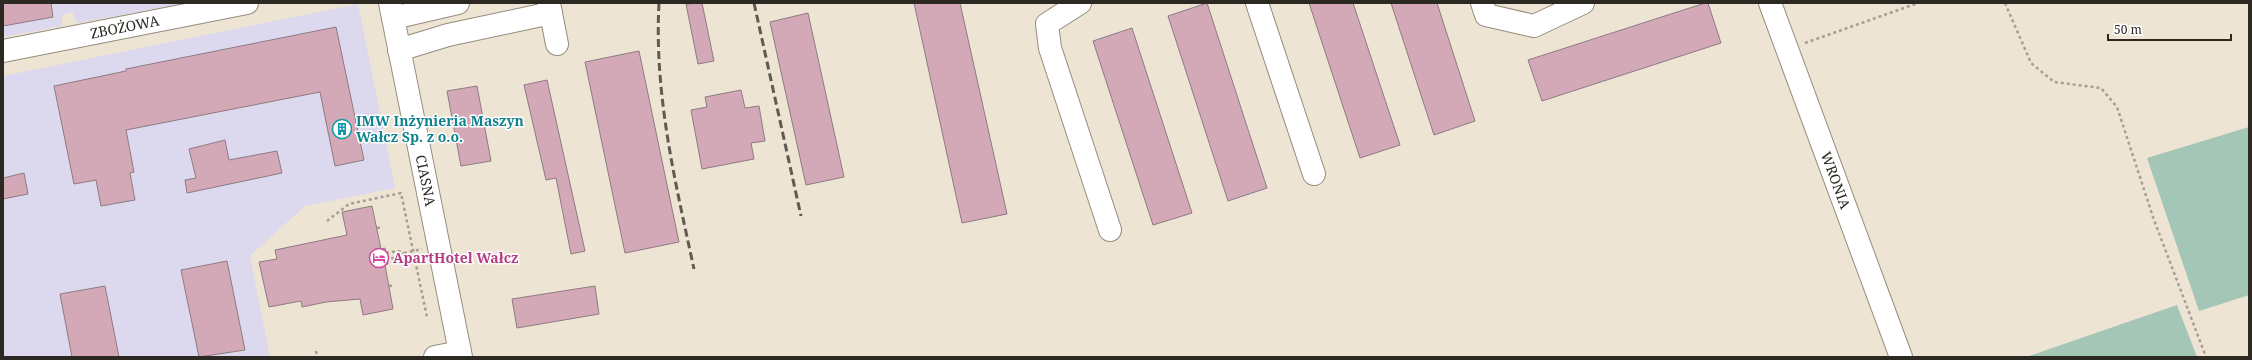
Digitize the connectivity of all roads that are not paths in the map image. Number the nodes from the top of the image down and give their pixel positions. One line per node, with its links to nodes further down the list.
1 (247, 3): 12 (street, ZBOŻOWA)
2 (458, 3): 9 (street)
3 (1080, 3): 14 (street)
4 (1257, 3): 13 (street)
5 (1482, 3): 6 (street)
6 (1583, 3)
7 (1770, 3): 17 (street, WRONIA)
8 (550, 8): 10 (street); 11 (street)
9 (392, 10): 11 (street, CIASNA)
10 (557, 44)
11 (399, 50): 15 (street, CIASNA)
12 (3, 51)
13 (1314, 174)
14 (1110, 230)
15 (460, 354): 16 (street)
16 (435, 357)
17 (1901, 357)

